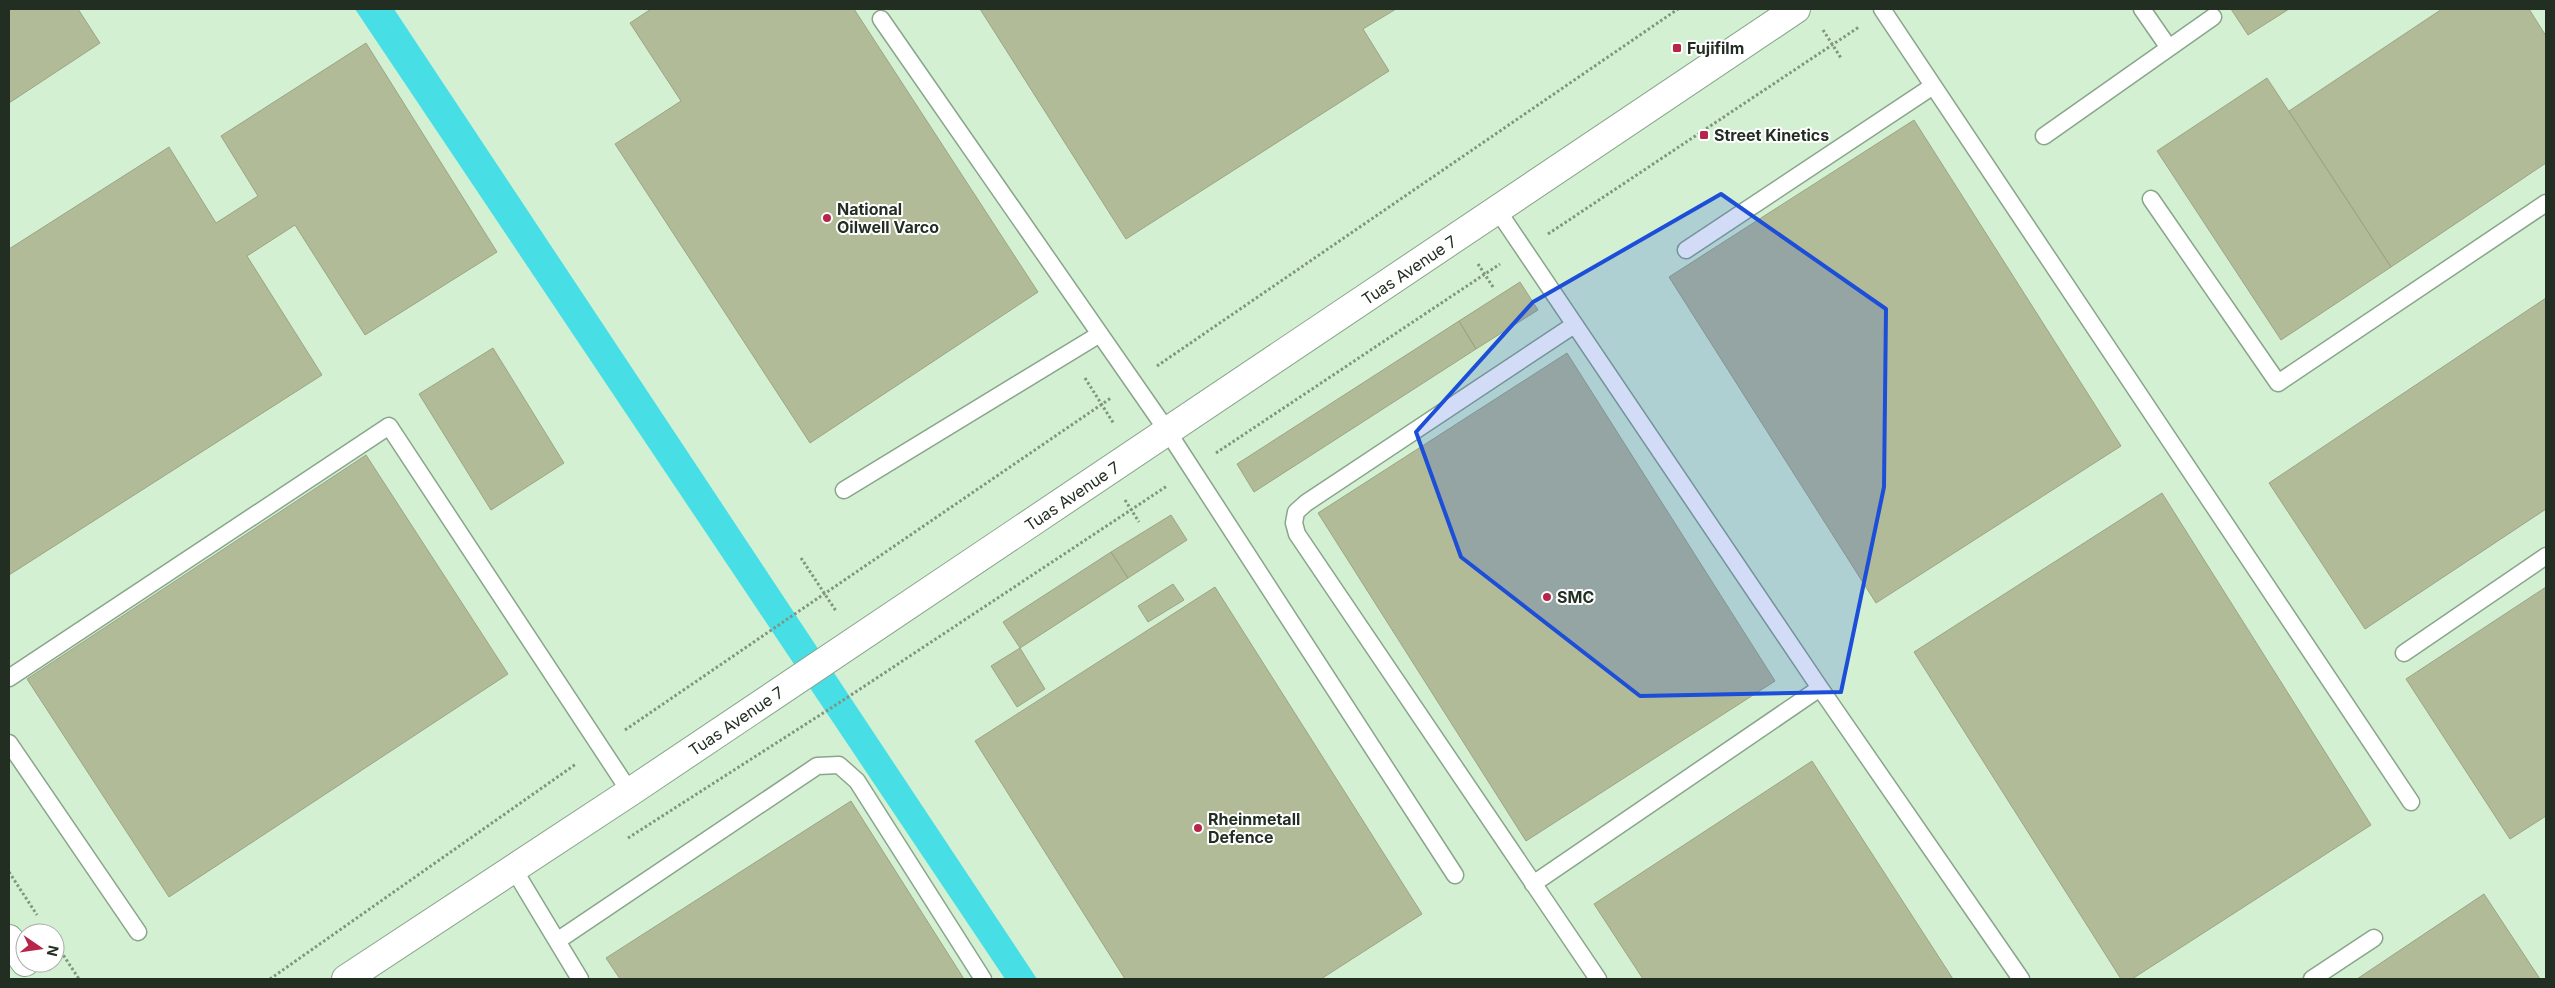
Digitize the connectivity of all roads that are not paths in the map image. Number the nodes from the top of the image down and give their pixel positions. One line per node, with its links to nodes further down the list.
1 (1796, 9): 11 (street, Tuas Avenue 7)
2 (2142, 9): 6 (lane)
3 (1883, 10): 7 (lane)
4 (2213, 17): 6 (lane)
5 (881, 20): 14 (lane)
6 (2168, 48): 8 (lane)
7 (1933, 86): 12 (lane); 23 (lane)
8 (2044, 136)
9 (2151, 199): 10 (lane)
10 (2546, 203)
11 (1498, 211): 13 (lane); 15 (street, Tuas Avenue 7)
12 (1686, 250)
13 (1574, 325): 20 (lane); 26 (lane)
14 (1100, 334): 15 (lane); 16 (lane)
15 (1168, 432): 22 (street, Tuas Avenue 7); 25 (lane)
16 (844, 490)
17 (2546, 556): 18 (lane)
18 (2404, 653)
19 (9, 678): 22 (lane)
20 (1820, 688): 26 (lane); 34 (lane)
21 (9, 744): 27 (lane)
22 (630, 792): 24 (street, Tuas Avenue 7)
23 (2411, 802)
24 (513, 868): 29 (lane); 30 (street, Tuas Avenue 7)
25 (1455, 875)
26 (1533, 884): 33 (lane)
27 (138, 932)
28 (2374, 938): 35 (lane)
29 (557, 941): 31 (lane); 32 (lane)
30 (346, 979)
31 (580, 979)
32 (983, 979)
33 (1598, 979)
34 (2021, 979)
35 (2312, 979)

